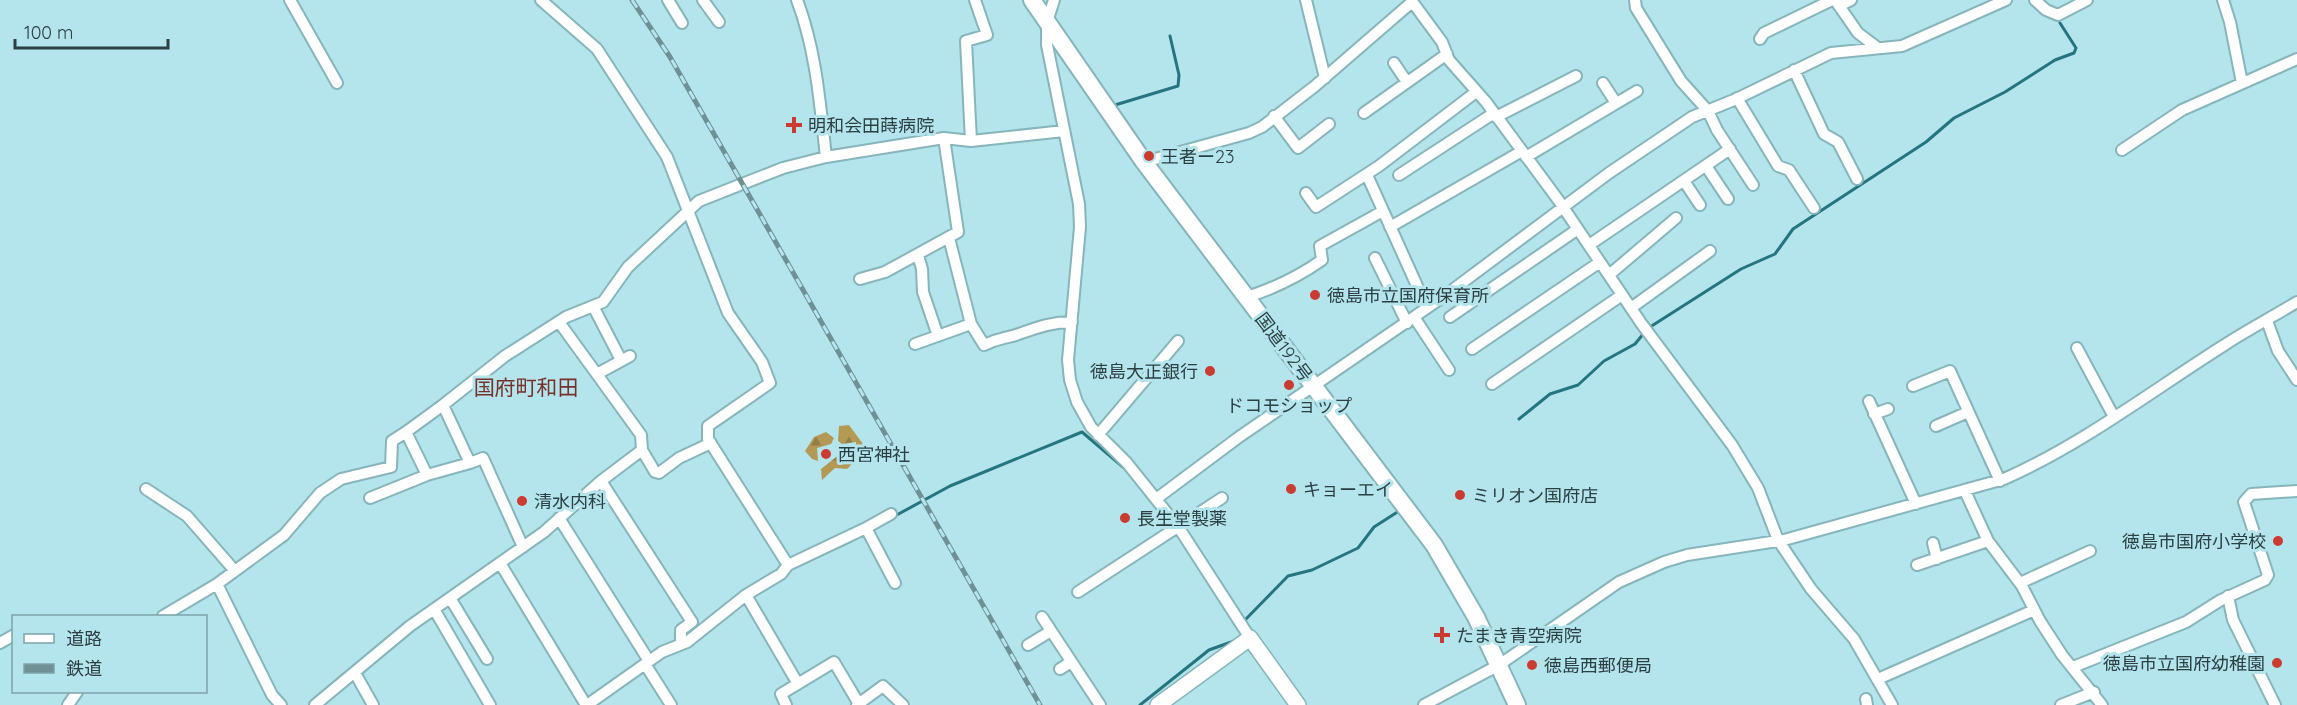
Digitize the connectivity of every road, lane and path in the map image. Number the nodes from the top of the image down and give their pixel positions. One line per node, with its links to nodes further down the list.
1 (290, 0): 30 (street)
2 (540, 0): 62 (street)
3 (668, 0): 20 (street)
4 (703, 0): 18 (street)
5 (796, 0): 48 (street)
6 (975, 0): 44 (street)
7 (1032, 0): 19 (highway, 国道192号)
8 (1054, 0): 19 (street)
9 (1306, 0): 28 (street)
10 (1635, 0): 38 (street)
11 (1851, 0): 17 (street)
12 (2006, 0): 22 (street)
13 (2035, 0): 14 (street)
14 (2087, 0)
15 (2224, 0): 32 (street)
16 (1412, 1): 23 (street); 28 (street)
17 (1835, 2): 21 (street); 22 (street)
18 (719, 22)
19 (1047, 22): 42 (street); 49 (highway, 国道192号)
20 (682, 23)
21 (1760, 39)
22 (1878, 48): 26 (street)
23 (1447, 54): 29 (street); 34 (street)
24 (2297, 59): 32 (street)
25 (1394, 63): 29 (street)
26 (1794, 70): 35 (street); 53 (street)
27 (1576, 76): 39 (street)
28 (1325, 78): 40 (street)
29 (1407, 82): 36 (street)
30 (337, 83)
31 (1603, 83): 37 (street)
32 (2242, 83): 46 (street)
33 (1637, 91): 37 (street)
34 (1476, 92): 39 (street); 51 (street)
35 (1737, 98): 38 (street); 60 (street)
36 (1361, 99)
37 (1616, 103): 47 (street)
38 (1708, 111): 45 (street); 59 (street)
39 (1495, 115): 47 (street); 52 (street)
40 (1274, 116): 41 (street); 49 (street)
41 (1329, 124)
42 (1064, 131): 44 (street); 84 (street)
43 (944, 138): 44 (street); 48 (street); 66 (street)
44 (971, 141)
45 (1730, 149): 50 (street); 55 (street)
46 (2122, 150)
47 (1524, 154): 59 (street); 64 (street)
48 (826, 157): 62 (street)
49 (1144, 162): 75 (highway, 国道192号)
50 (1706, 166): 54 (street); 57 (street)
51 (1367, 175): 56 (street); 61 (street)
52 (1399, 175)
53 (1857, 179)
54 (1684, 181): 58 (street); 67 (street)
55 (1753, 184)
56 (1306, 193)
57 (1728, 198)
58 (1700, 206)
59 (1563, 207): 65 (street); 78 (street)
60 (1814, 208)
61 (1383, 211): 64 (street); 75 (street)
62 (689, 212): 77 (street); 106 (street)
63 (1676, 218): 72 (street)
64 (1390, 227): 78 (street)
65 (1578, 229): 67 (street); 80 (street)
66 (949, 238): 69 (street); 85 (street)
67 (1589, 245): 71 (street)
68 (1710, 251): 79 (street)
69 (918, 255): 73 (street); 86 (street)
70 (1375, 258): 81 (street)
71 (1600, 262): 72 (street); 89 (street)
72 (1609, 276): 74 (street)
73 (860, 279)
74 (1622, 295): 79 (street); 94 (street)
75 (1247, 297): 96 (highway, 国道192号)
76 (2297, 302): 82 (street)
77 (593, 306): 83 (street); 92 (street)
78 (1427, 308): 81 (street)
79 (1631, 308): 123 (street)
80 (1450, 317)
81 (1410, 320): 91 (street); 96 (street)
82 (2266, 321): 93 (street); 102 (street)
83 (559, 322): 92 (street); 98 (street)
84 (1072, 322): 85 (street); 105 (street)
85 (971, 324): 86 (street)
86 (938, 336): 88 (street)
87 (1178, 341): 105 (street)
88 (915, 344)
89 (1472, 348)
90 (2077, 348): 102 (street)
91 (1449, 370)
92 (597, 374): 107 (street)
93 (2297, 380)
94 (1492, 384)
95 (1913, 386): 100 (street)
96 (1315, 387): 117 (street); 151 (highway, 国道192号)
97 (1869, 402): 101 (street)
98 (443, 405): 104 (street); 108 (street)
99 (1888, 409): 101 (street)
100 (1968, 412): 103 (street); 110 (street)
101 (1874, 414): 118 (street)
102 (2114, 417): 110 (street)
103 (1936, 426)
104 (406, 432): 109 (street); 132 (street)
105 (1098, 435): 117 (street)
106 (711, 443): 107 (street); 131 (street)
107 (642, 450): 111 (street)
108 (470, 462): 109 (street); 126 (street)
109 (427, 475): 115 (street)
110 (2000, 480): 113 (street)
111 (601, 481): 120 (street); 146 (street)
112 (146, 489): 132 (street)
113 (1965, 491): 118 (street); 124 (street)
114 (2297, 491): 138 (street)
115 (370, 498)
116 (1222, 498): 121 (street)
117 (1156, 499): 121 (street)
118 (1916, 504): 123 (street)
119 (891, 514): 122 (street)
120 (559, 518): 126 (street); 149 (street)
121 (1179, 528): 136 (street); 145 (street)
122 (867, 531): 131 (street); 133 (street)
123 (1778, 540): 151 (street); 155 (street)
124 (1988, 541): 128 (street); 134 (street)
125 (1933, 543): 128 (street)
126 (523, 547): 129 (street)
127 (2090, 551): 134 (street)
128 (1937, 559): 130 (street)
129 (500, 562): 139 (street); 165 (street)
130 (1917, 565)
131 (785, 568): 137 (street)
132 (235, 571): 135 (street)
133 (895, 583)
134 (2020, 583): 141 (street)
135 (217, 584): 142 (street); 161 (street)
136 (1078, 592)
137 (746, 595): 146 (street); 156 (street)
138 (2228, 596): 152 (street); 177 (street)
139 (450, 598): 140 (street); 148 (street)
140 (434, 609): 154 (street); 164 (street)
141 (2034, 610): 152 (street); 155 (street)
142 (165, 615)
143 (1042, 617): 144 (street)
144 (1051, 631): 147 (street); 150 (street)
145 (1250, 638): 159 (main road); 171 (main road)
146 (681, 644): 149 (street)
147 (1028, 645)
148 (487, 659)
149 (647, 662): 158 (street); 167 (street)
150 (1071, 662): 153 (street); 170 (street)
151 (1499, 665): 172 (street); 173 (highway, 国道192号)
152 (2073, 667): 157 (street)
153 (1060, 669)
154 (355, 673): 162 (street); 163 (street)
155 (1878, 679): 174 (street)
156 (798, 684): 160 (street); 168 (street)
157 (2094, 692): 175 (street); 176 (street)
158 (602, 694): 165 (street); 166 (street)
159 (1168, 702)
160 (858, 704): 169 (street)
161 (281, 705)
162 (315, 705)
163 (373, 705)
164 (490, 705)
165 (586, 705)
166 (608, 705)
167 (671, 705)
168 (786, 705)
169 (903, 705)
170 (1100, 705)
171 (1298, 705)
172 (1424, 705)
173 (1517, 705)
174 (1892, 705)
175 (2061, 705)
176 (2102, 705)
177 (2275, 705)

